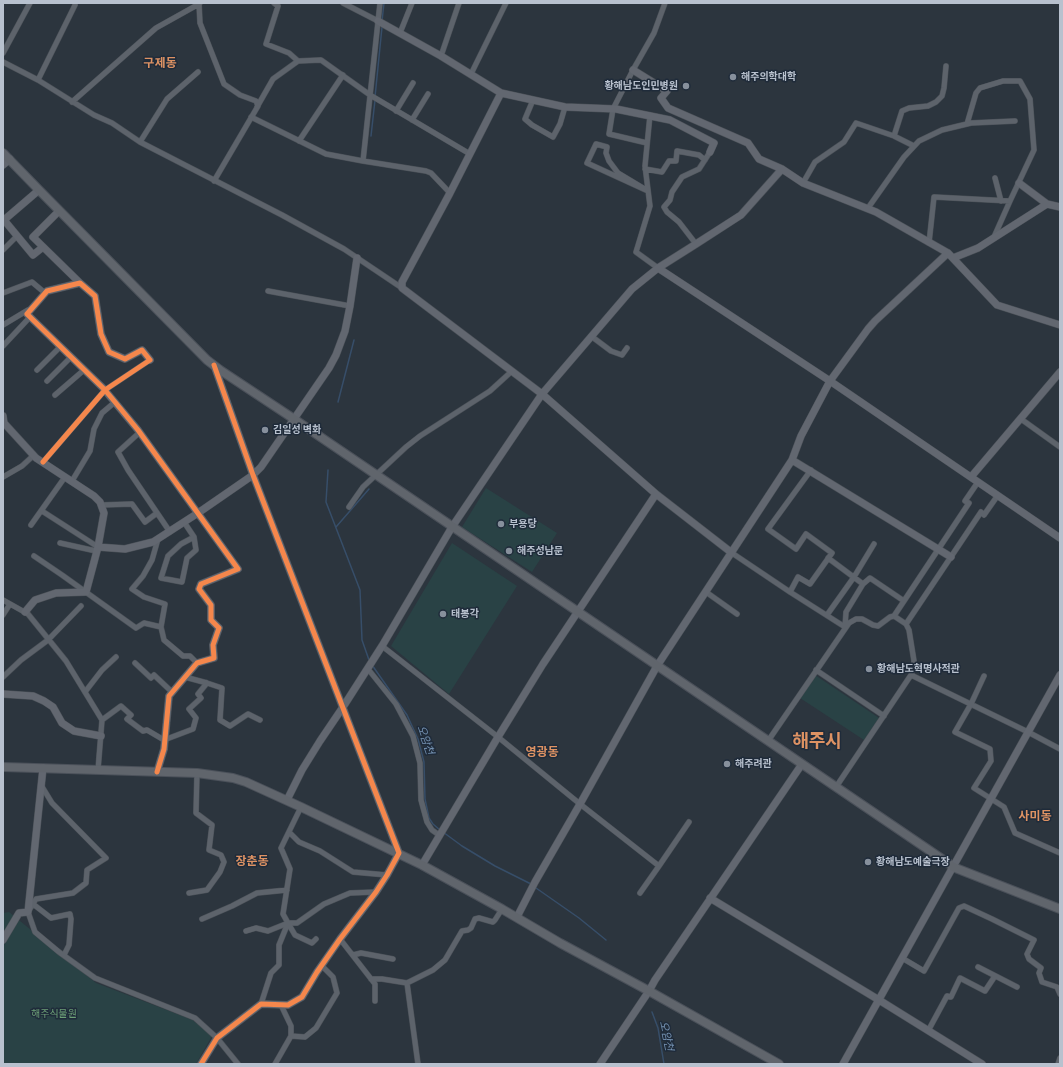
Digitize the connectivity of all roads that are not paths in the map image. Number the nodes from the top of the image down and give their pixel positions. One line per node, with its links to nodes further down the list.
1 (30, 3): 13 (street)
2 (274, 3): 15 (street)
3 (343, 3): 11 (street)
4 (380, 3): 11 (street)
5 (412, 3): 12 (street)
6 (459, 3): 14 (street)
7 (506, 3): 20 (street)
8 (665, 3): 18 (street)
9 (197, 4): 28 (street); 29 (street)
10 (75, 5): 22 (street)
11 (381, 23): 12 (street); 26 (street)
12 (400, 33): 14 (street)
13 (3, 53)
14 (441, 56): 20 (street)
15 (298, 61): 21 (street); 29 (street)
16 (3, 62): 22 (street)
17 (946, 66): 38 (street)
18 (633, 70): 31 (street); 51 (street)
19 (198, 72): 40 (street)
20 (471, 74): 24 (street)
21 (343, 76): 26 (street); 39 (street)
22 (38, 80): 28 (street)
23 (413, 83): 32 (street)
24 (501, 92): 27 (street); 45 (street)
25 (428, 94): 35 (street)
26 (370, 95): 32 (street); 48 (street)
27 (533, 100): 30 (street); 30 (street)
28 (72, 102): 40 (street)
29 (258, 106): 34 (street)
30 (565, 107): 31 (street)
31 (612, 109): 33 (street); 41 (street)
32 (396, 111): 35 (street)
33 (650, 115): 41 (street); 43 (street)
34 (251, 117): 39 (street); 53 (street)
35 (412, 120): 45 (street)
36 (1016, 120): 37 (street)
37 (967, 124): 42 (street); 55 (street)
38 (894, 136): 42 (street); 54 (street)
39 (299, 140): 48 (street)
40 (140, 142): 53 (street)
41 (647, 143): 50 (street)
42 (914, 146): 63 (street)
43 (710, 152): 47 (street)
44 (3, 153): 46 (main road)
45 (470, 154): 58 (street)
46 (10, 160): 49 (street); 56 (main road)
47 (705, 160): 50 (street); 69 (street)
48 (363, 161): 58 (street)
49 (3, 165)
50 (645, 169): 57 (street)
51 (782, 169): 54 (street); 69 (street)
52 (995, 178): 59 (street)
53 (214, 181): 73 (street)
54 (803, 183): 63 (street)
55 (1019, 183): 60 (street); 61 (street)
56 (39, 190): 64 (main road); 65 (street)
57 (648, 191): 57 (street); 74 (street)
58 (450, 193): 76 (street)
59 (1000, 201): 60 (street); 68 (street)
60 (1010, 201): 67 (street)
61 (1047, 204): 62 (street); 67 (street)
62 (1060, 207)
63 (868, 208): 68 (street)
64 (60, 211): 70 (street); 91 (main road)
65 (3, 220): 66 (street)
66 (17, 236): 70 (street); 71 (street)
67 (994, 237): 72 (street)
68 (929, 243): 72 (street)
69 (696, 244): 74 (street)
70 (43, 247): 75 (street)
71 (3, 250)
72 (950, 256): 84 (street); 97 (street)
73 (357, 258): 76 (street); 80 (street)
74 (658, 268): 85 (street); 97 (street)
75 (80, 284): 79 (street); 90 (street)
76 (402, 288): 94 (street)
77 (268, 291): 80 (street)
78 (3, 293): 79 (street)
79 (45, 293): 81 (street)
80 (350, 306): 102 (street)
81 (33, 307): 82 (street); 83 (street)
82 (30, 317): 86 (street); 87 (street)
83 (3, 325)
84 (1060, 325)
85 (591, 336): 88 (street); 99 (street)
86 (3, 346)
87 (60, 347): 89 (street); 92 (street)
88 (627, 348)
89 (71, 356): 93 (street); 96 (street)
90 (150, 360): 98 (street)
91 (214, 365): 102 (main road); 111 (street)
92 (37, 370)
93 (84, 370): 98 (street); 100 (street)
94 (512, 371): 99 (street); 112 (street)
95 (1060, 372): 103 (street)
96 (47, 381)
97 (830, 381): 108 (street); 115 (street)
98 (105, 390): 101 (street); 109 (street)
99 (542, 394): 118 (street); 127 (street)
100 (55, 395)
101 (115, 402): 105 (street); 116 (street)
102 (294, 419): 111 (street); 112 (main road)
103 (1021, 419): 106 (street); 115 (street)
104 (3, 421): 107 (street)
105 (140, 432): 123 (street); 124 (street)
106 (1060, 447)
107 (34, 455): 109 (street); 113 (street)
108 (792, 460): 110 (street); 136 (street)
109 (43, 462): 114 (street)
110 (811, 470): 134 (street); 139 (street)
111 (253, 475): 124 (street); 176 (street)
112 (376, 475): 121 (street); 127 (main road)
113 (3, 477)
114 (65, 477): 116 (street); 122 (street)
115 (972, 477): 117 (street)
116 (72, 482): 120 (street)
117 (978, 482): 119 (street); 134 (street)
118 (656, 494): 136 (street); 150 (street)
119 (998, 495): 130 (street); 138 (street)
120 (101, 505): 123 (street); 135 (street)
121 (349, 507)
122 (42, 511): 126 (street); 135 (street)
123 (157, 513): 128 (street)
124 (198, 513): 125 (street); 162 (street)
125 (184, 522): 128 (street); 129 (street)
126 (31, 525)
127 (452, 527): 150 (main road); 159 (street)
128 (170, 532): 131 (street)
129 (194, 537): 129 (street)
130 (1060, 538)
131 (158, 540): 135 (street); 156 (street)
132 (60, 543): 135 (street)
133 (874, 544): 140 (street)
134 (939, 548): 138 (street); 146 (street)
135 (97, 549): 142 (street)
136 (732, 553): 143 (street); 144 (street)
137 (34, 556): 142 (street)
138 (951, 557): 155 (street)
139 (828, 558): 140 (street); 144 (street)
140 (854, 577): 141 (street); 153 (street)
141 (864, 584): 146 (street); 157 (street)
142 (86, 592): 149 (street); 156 (street)
143 (706, 592): 151 (street); 163 (street)
144 (790, 592): 153 (street)
145 (3, 600): 147 (street)
146 (904, 600): 154 (street)
147 (10, 604): 149 (street); 152 (street)
148 (81, 606): 158 (street)
149 (25, 612): 158 (street)
150 (578, 613): 163 (main road); 182 (street)
151 (737, 614)
152 (3, 615)
153 (827, 615): 157 (street)
154 (894, 616): 155 (street); 157 (street)
155 (906, 624): 166 (street)
156 (161, 627): 162 (street)
157 (846, 627): 165 (street)
158 (48, 640): 169 (street); 172 (street)
159 (382, 646): 164 (street); 182 (street)
160 (116, 657): 172 (street)
161 (135, 662): 173 (street)
162 (197, 663): 170 (street)
163 (657, 666): 184 (main road); 196 (street)
164 (368, 669): 176 (street); 200 (street)
165 (816, 670): 177 (street); 184 (street)
166 (911, 675): 175 (street); 177 (street)
167 (1060, 675): 180 (street)
168 (984, 676): 175 (street)
169 (3, 677)
170 (185, 677): 171 (street); 173 (street)
171 (207, 682): 179 (street); 183 (street)
172 (85, 692): 178 (street)
173 (172, 692): 183 (street)
174 (3, 694): 181 (street)
175 (971, 704): 180 (street); 194 (street)
176 (343, 707): 195 (street); 202 (street)
177 (884, 716): 193 (street)
178 (102, 720): 181 (street); 183 (street)
179 (260, 720)
180 (1028, 732): 185 (street); 194 (street)
181 (101, 736): 189 (street)
182 (498, 737): 196 (street); 200 (street)
183 (164, 740): 190 (street)
184 (768, 741): 186 (main road)
185 (1060, 749)
186 (802, 764): 193 (main road); 211 (street)
187 (3, 767): 188 (main road)
188 (42, 768): 189 (main road); 192 (street)
189 (98, 770): 190 (main road)
190 (158, 772): 191 (main road)
191 (197, 773): 195 (main road); 209 (street)
192 (41, 785): 212 (street); 215 (street)
193 (836, 787): 205 (main road)
194 (991, 799): 201 (street); 205 (street)
195 (287, 800): 197 (main road)
196 (580, 804): 204 (street); 216 (street)
197 (301, 807): 199 (street); 202 (main road)
198 (689, 822): 204 (street)
199 (289, 832): 206 (street); 207 (street)
200 (439, 835): 203 (street)
201 (1060, 852)
202 (399, 853): 203 (main road); 206 (street)
203 (422, 865): 213 (main road)
204 (660, 866): 210 (street)
205 (953, 866): 214 (main road); 225 (street)
206 (387, 875): 208 (street)
207 (287, 890): 217 (street); 218 (street)
208 (376, 892): 218 (street); 221 (street)
209 (189, 893)
210 (640, 893)
211 (710, 898): 233 (street); 235 (street)
212 (33, 904): 215 (street); 223 (street)
213 (502, 909): 216 (main road); 231 (street)
214 (1060, 909)
215 (28, 912): 222 (street); 223 (street)
216 (517, 917): 233 (main road)
217 (202, 918)
218 (288, 923): 219 (street); 220 (street); 237 (street)
219 (246, 931)
220 (316, 939)
221 (340, 939): 224 (street); 227 (street)
222 (3, 940)
223 (64, 955): 241 (street)
224 (353, 955): 226 (street); 230 (street)
225 (902, 958): 234 (street); 235 (street)
226 (394, 960)
227 (321, 965): 238 (street); 240 (street)
228 (978, 967): 229 (street)
229 (995, 976): 232 (street); 239 (street)
230 (371, 979): 231 (street); 236 (street)
231 (407, 983): 247 (street)
232 (1017, 987)
233 (649, 991): 243 (street); 248 (main road)
234 (1060, 994)
235 (879, 1000): 239 (street); 249 (street)
236 (375, 1001)
237 (261, 1004): 238 (street); 241 (street)
238 (281, 1004): 240 (street)
239 (928, 1031): 250 (street)
240 (291, 1036): 246 (street)
241 (217, 1038): 244 (street); 245 (street)
242 (1060, 1058): 251 (street)
243 (602, 1063)
244 (201, 1064)
245 (238, 1064)
246 (275, 1064)
247 (418, 1064)
248 (779, 1064)
249 (843, 1064)
250 (982, 1064)
251 (1058, 1064)

